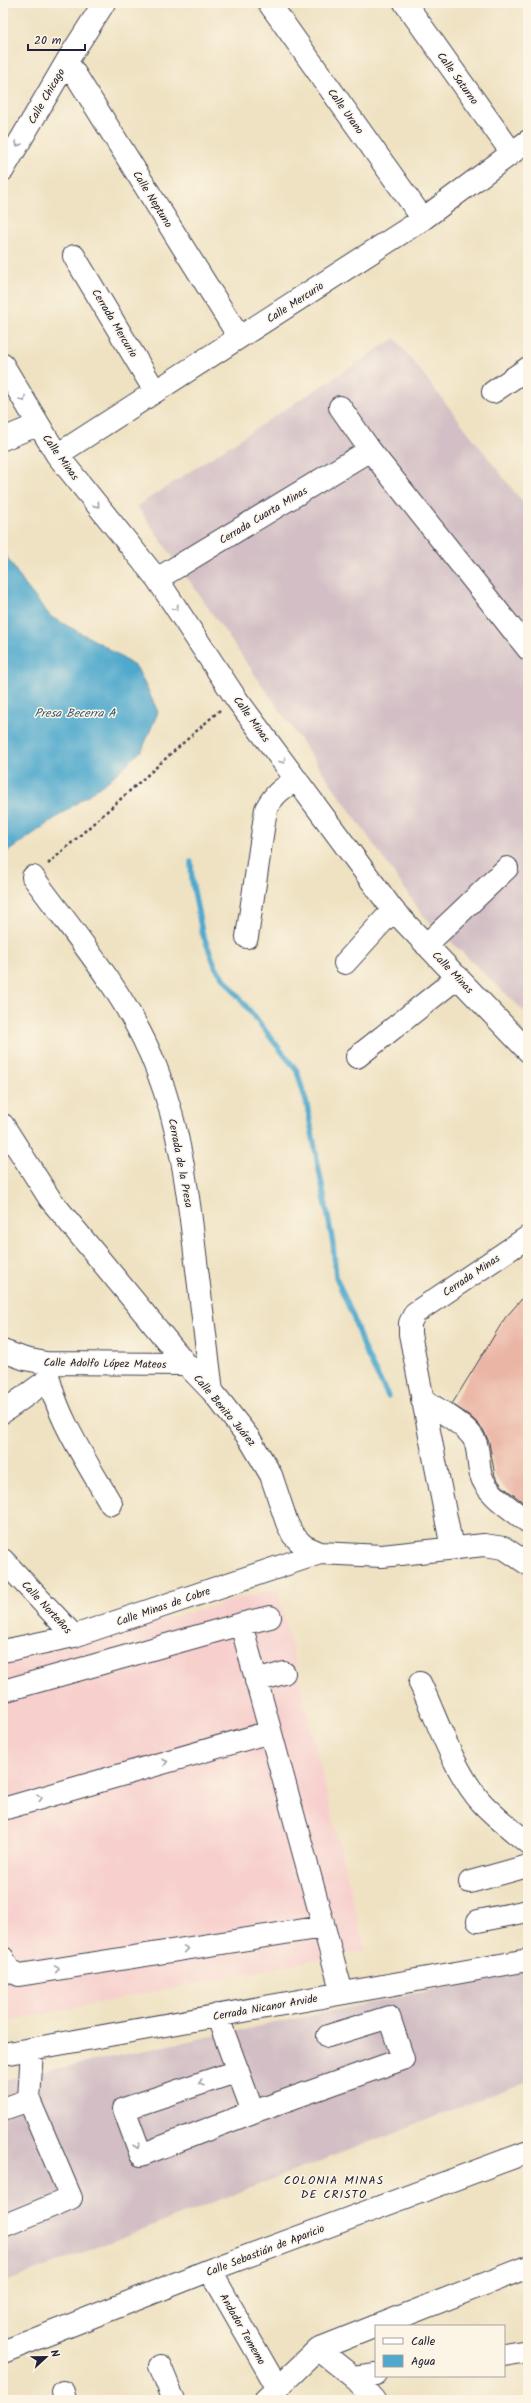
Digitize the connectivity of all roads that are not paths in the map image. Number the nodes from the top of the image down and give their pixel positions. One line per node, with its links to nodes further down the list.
1 (104, 3): 4 (street, Calle Chicago)
2 (269, 3): 7 (street, Calle Urano)
3 (404, 3): 5 (street, Calle Saturno)
4 (67, 61): 6 (street, Calle Chicago, one-way to 6); 9 (street, Calle Neptuno)
5 (520, 147): 7 (street, Calle Mercurio)
6 (3, 170)
7 (423, 219): 9 (street, Calle Mercurio)
8 (74, 256): 12 (street, Cerrada Mercurio)
9 (240, 338): 12 (street, Calle Mercurio)
10 (3, 365): 15 (street, Calle Minas, one-way to 15)
11 (528, 368): 13 (street)
12 (155, 391): 18 (street, Calle Mercurio)
13 (493, 392)
14 (340, 407): 17 (street)
15 (37, 425): 16 (street); 18 (street, Calle Minas)
16 (3, 440)
17 (370, 450): 19 (street, Cerrada Cuarta Minas); 20 (street)
18 (58, 455): 19 (street, Calle Minas, one-way to 19)
19 (157, 579): 21 (street, Calle Minas, one-way to 21)
20 (528, 649)
21 (296, 780): 24 (street, Calle Minas); 25 (street)
22 (507, 868): 26 (street)
23 (33, 877): 36 (street, Cerrada de la Presa)
24 (393, 910): 26 (street, Calle Minas); 27 (street)
25 (247, 937)
26 (426, 946): 28 (street, Calle Minas)
27 (345, 963)
28 (458, 977): 29 (street, Calle Minas); 30 (street)
29 (528, 1051)
30 (357, 1057)
31 (3, 1125): 34 (street, Calle Benito Juárez)
32 (528, 1237): 37 (street, Cerrada Minas)
33 (3, 1352): 35 (street, Calle Adolfo López Mateos)
34 (186, 1364): 35 (street, Calle Adolfo López Mateos); 36 (street, Calle Benito Juárez)
35 (44, 1373): 38 (street); 39 (street)
36 (212, 1391): 42 (street, Calle Benito Juárez)
37 (422, 1399): 40 (street); 41 (street)
38 (3, 1412)
39 (111, 1504)
40 (528, 1522)
41 (452, 1548): 42 (street, Calle Benito Juárez); 44 (street, Calle Benito Juárez)
42 (320, 1553): 47 (street, Calle Minas de Cobre)
43 (3, 1560): 47 (street, Calle Norteños)
44 (528, 1564)
45 (270, 1617): 46 (street)
46 (241, 1624): 50 (street); 52 (street)
47 (74, 1636): 48 (street, Calle Minas de Cobre)
48 (3, 1651)
49 (284, 1674): 50 (street)
50 (256, 1681): 53 (street)
51 (420, 1683): 55 (street)
52 (3, 1691)
53 (270, 1732): 54 (street, one-way to 53); 60 (street)
54 (3, 1809)
55 (528, 1843)
56 (528, 1866): 57 (street)
57 (470, 1882)
58 (528, 1911): 59 (street)
59 (478, 1921)
60 (323, 1927): 61 (street, one-way to 60); 63 (street)
61 (3, 1958)
62 (528, 1960): 63 (street, Cerrada Nicanor Arvide)
63 (342, 1993): 64 (street, Cerrada Nicanor Arvide)
64 (217, 2015): 66 (street, Cerrada Nicanor Arvide); 68 (street)
65 (328, 2036): 71 (street)
66 (32, 2049): 67 (street, Cerrada Nicanor Arvide); 69 (street)
67 (3, 2054)
68 (238, 2071): 71 (street); 71 (street, one-way to 71)
69 (29, 2100): 70 (street); 73 (street)
70 (3, 2109)
71 (253, 2112)
72 (528, 2152): 75 (street, Calle Sebastián de Aparicio)
73 (3, 2226)
74 (528, 2267): 76 (street)
75 (210, 2270): 80 (street, Calle Sebastián de Aparicio); 85 (street, Andador Tememo)
76 (379, 2325)
77 (375, 2326): 78 (street)
78 (318, 2349): 84 (street); 85 (street)
79 (528, 2351): 81 (street)
80 (3, 2352)
81 (505, 2355)
82 (160, 2366): 86 (street)
83 (375, 2374): 84 (street)
84 (354, 2377): 87 (street)
85 (271, 2393)
86 (174, 2400)
87 (374, 2400)

